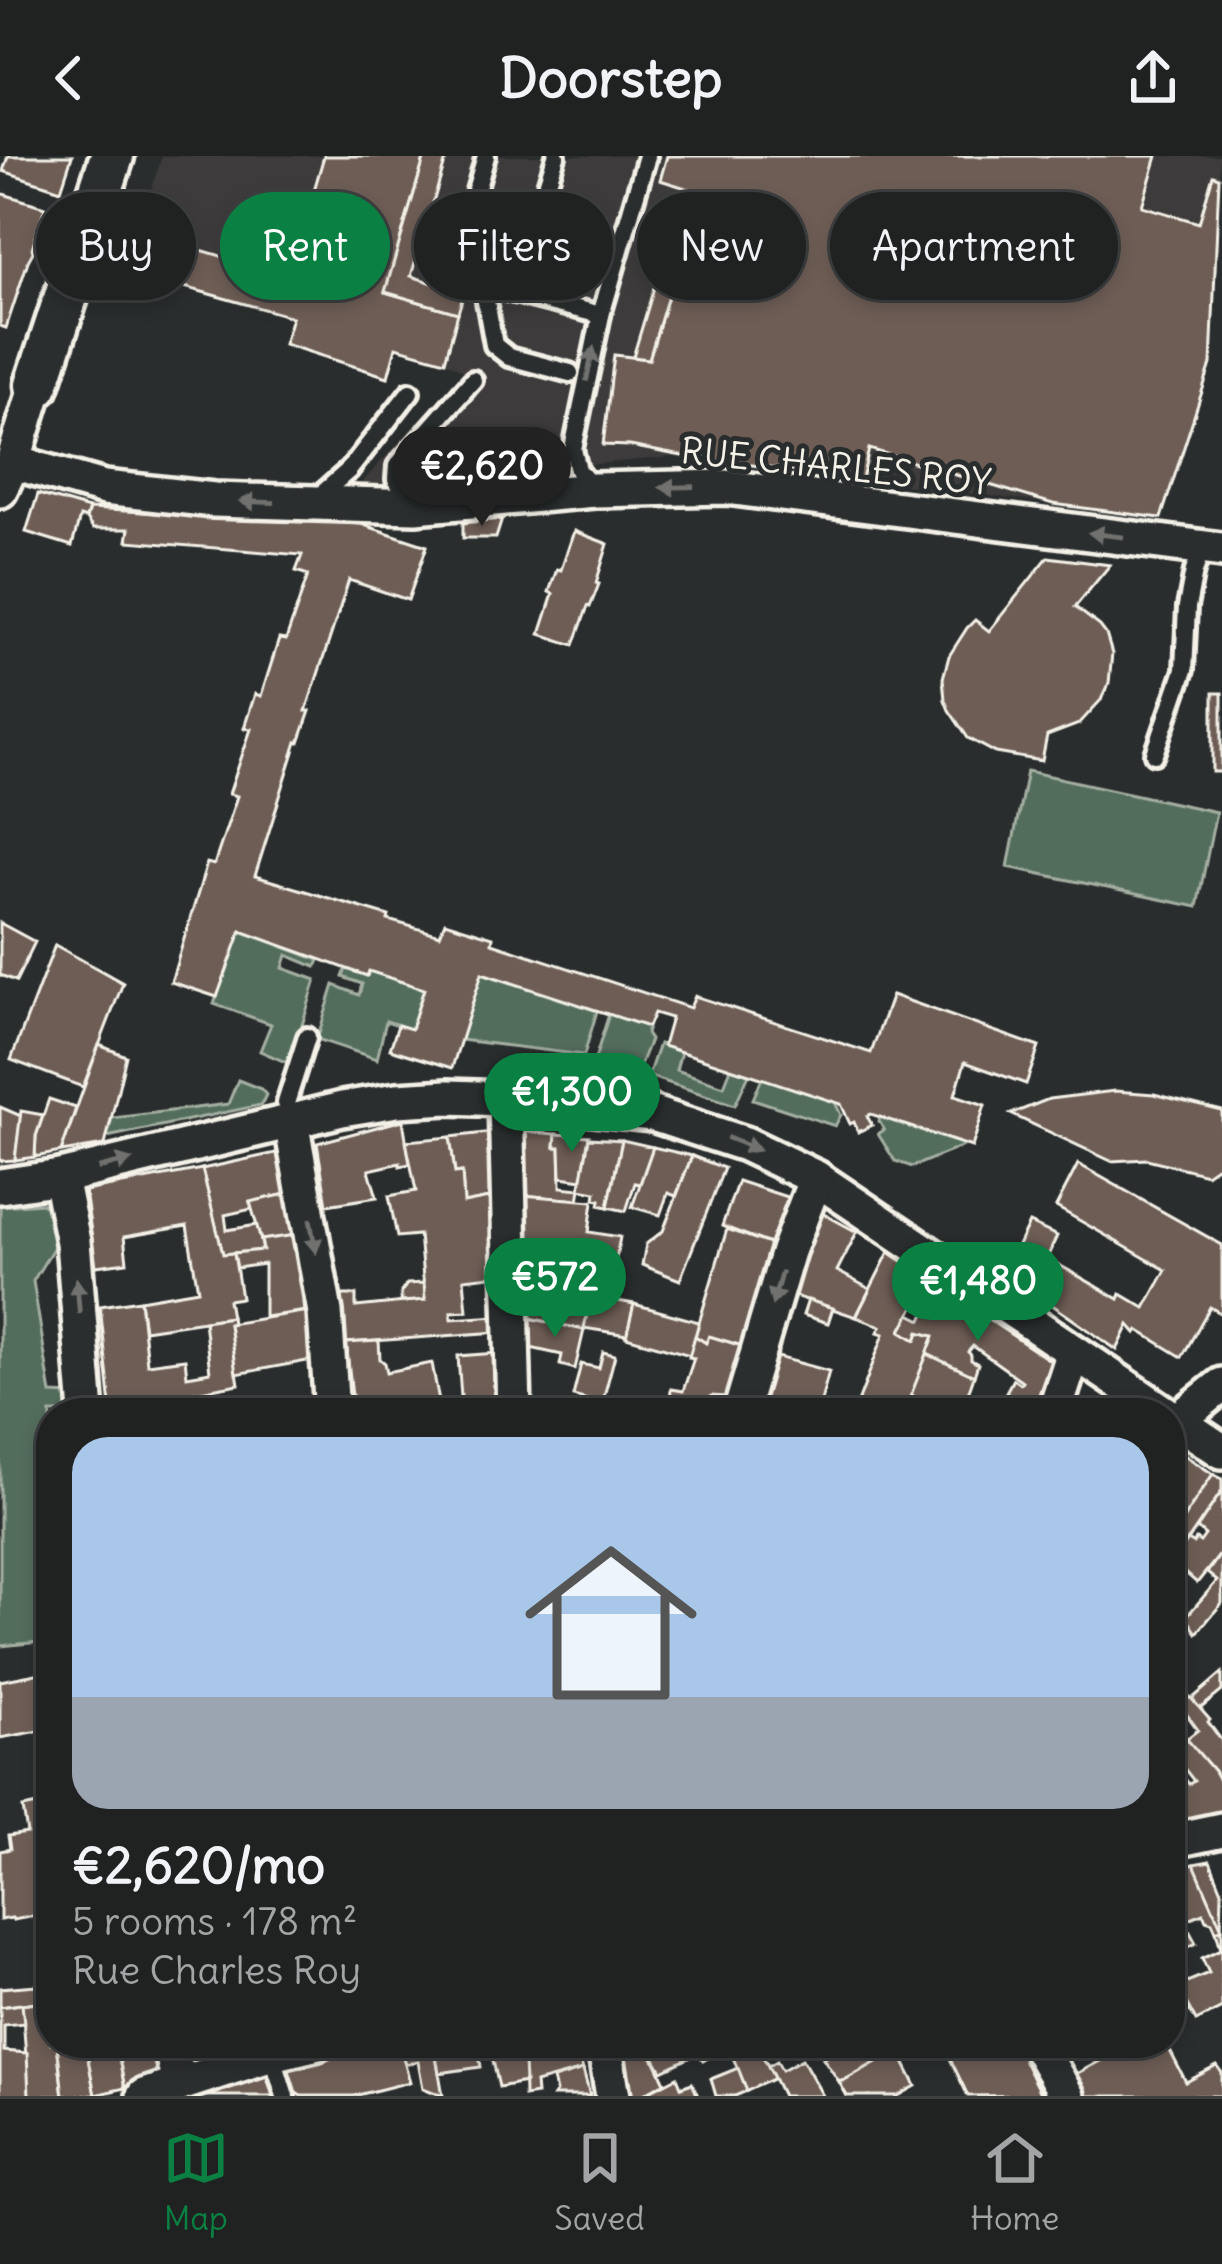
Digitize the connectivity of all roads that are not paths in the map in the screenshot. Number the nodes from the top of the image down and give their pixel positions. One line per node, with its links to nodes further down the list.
1 (112, 156): 12 (street)
2 (486, 156): 5 (lane)
3 (556, 156): 6 (lane)
4 (647, 156): 9 (lane)
5 (476, 192)
6 (545, 192)
7 (487, 300): 10 (lane)
8 (544, 300): 9 (lane)
9 (601, 315): 15 (lane, one-way to 9)
10 (570, 374)
11 (473, 380): 17 (lane)
12 (37, 385): 14 (street)
13 (410, 392): 16 (lane)
14 (7, 476): 16 (street, RUE CHARLES ROY, one-way to 14)
15 (594, 490): 17 (street, RUE CHARLES ROY); 18 (street, RUE CHARLES ROY, one-way to 15)
16 (311, 503): 17 (street, RUE CHARLES ROY)
17 (416, 506)
18 (1213, 548): 19 (lane)
19 (1155, 754)
20 (307, 1036): 22 (lane)
21 (506, 1099): 22 (street); 24 (street, one-way to 24); 30 (street)
22 (289, 1112): 23 (street, one-way to 22); 29 (street, one-way to 29)
23 (59, 1178): 25 (street); 28 (street, one-way to 23)
24 (816, 1178): 26 (street); 31 (street, one-way to 31)
25 (0, 1186)
26 (1074, 1352): 32 (street); 33 (street)
27 (1222, 1385): 34 (street)
28 (87, 1398)
29 (331, 1398)
30 (514, 1398)
31 (744, 1398)
32 (1059, 1398)
33 (1140, 1398)
34 (1185, 1410)
35 (1185, 1426): 36 (street)
36 (1220, 1440)
37 (1222, 1830): 38 (street)
38 (1185, 1838)
39 (173, 2058): 44 (street)
40 (260, 2058): 44 (street)
41 (273, 2058): 46 (lane)
42 (607, 2058): 47 (street)
43 (1045, 2058): 48 (street)
44 (178, 2085): 45 (street)
45 (144, 2096)
46 (285, 2096)
47 (614, 2096)
48 (1067, 2096)

